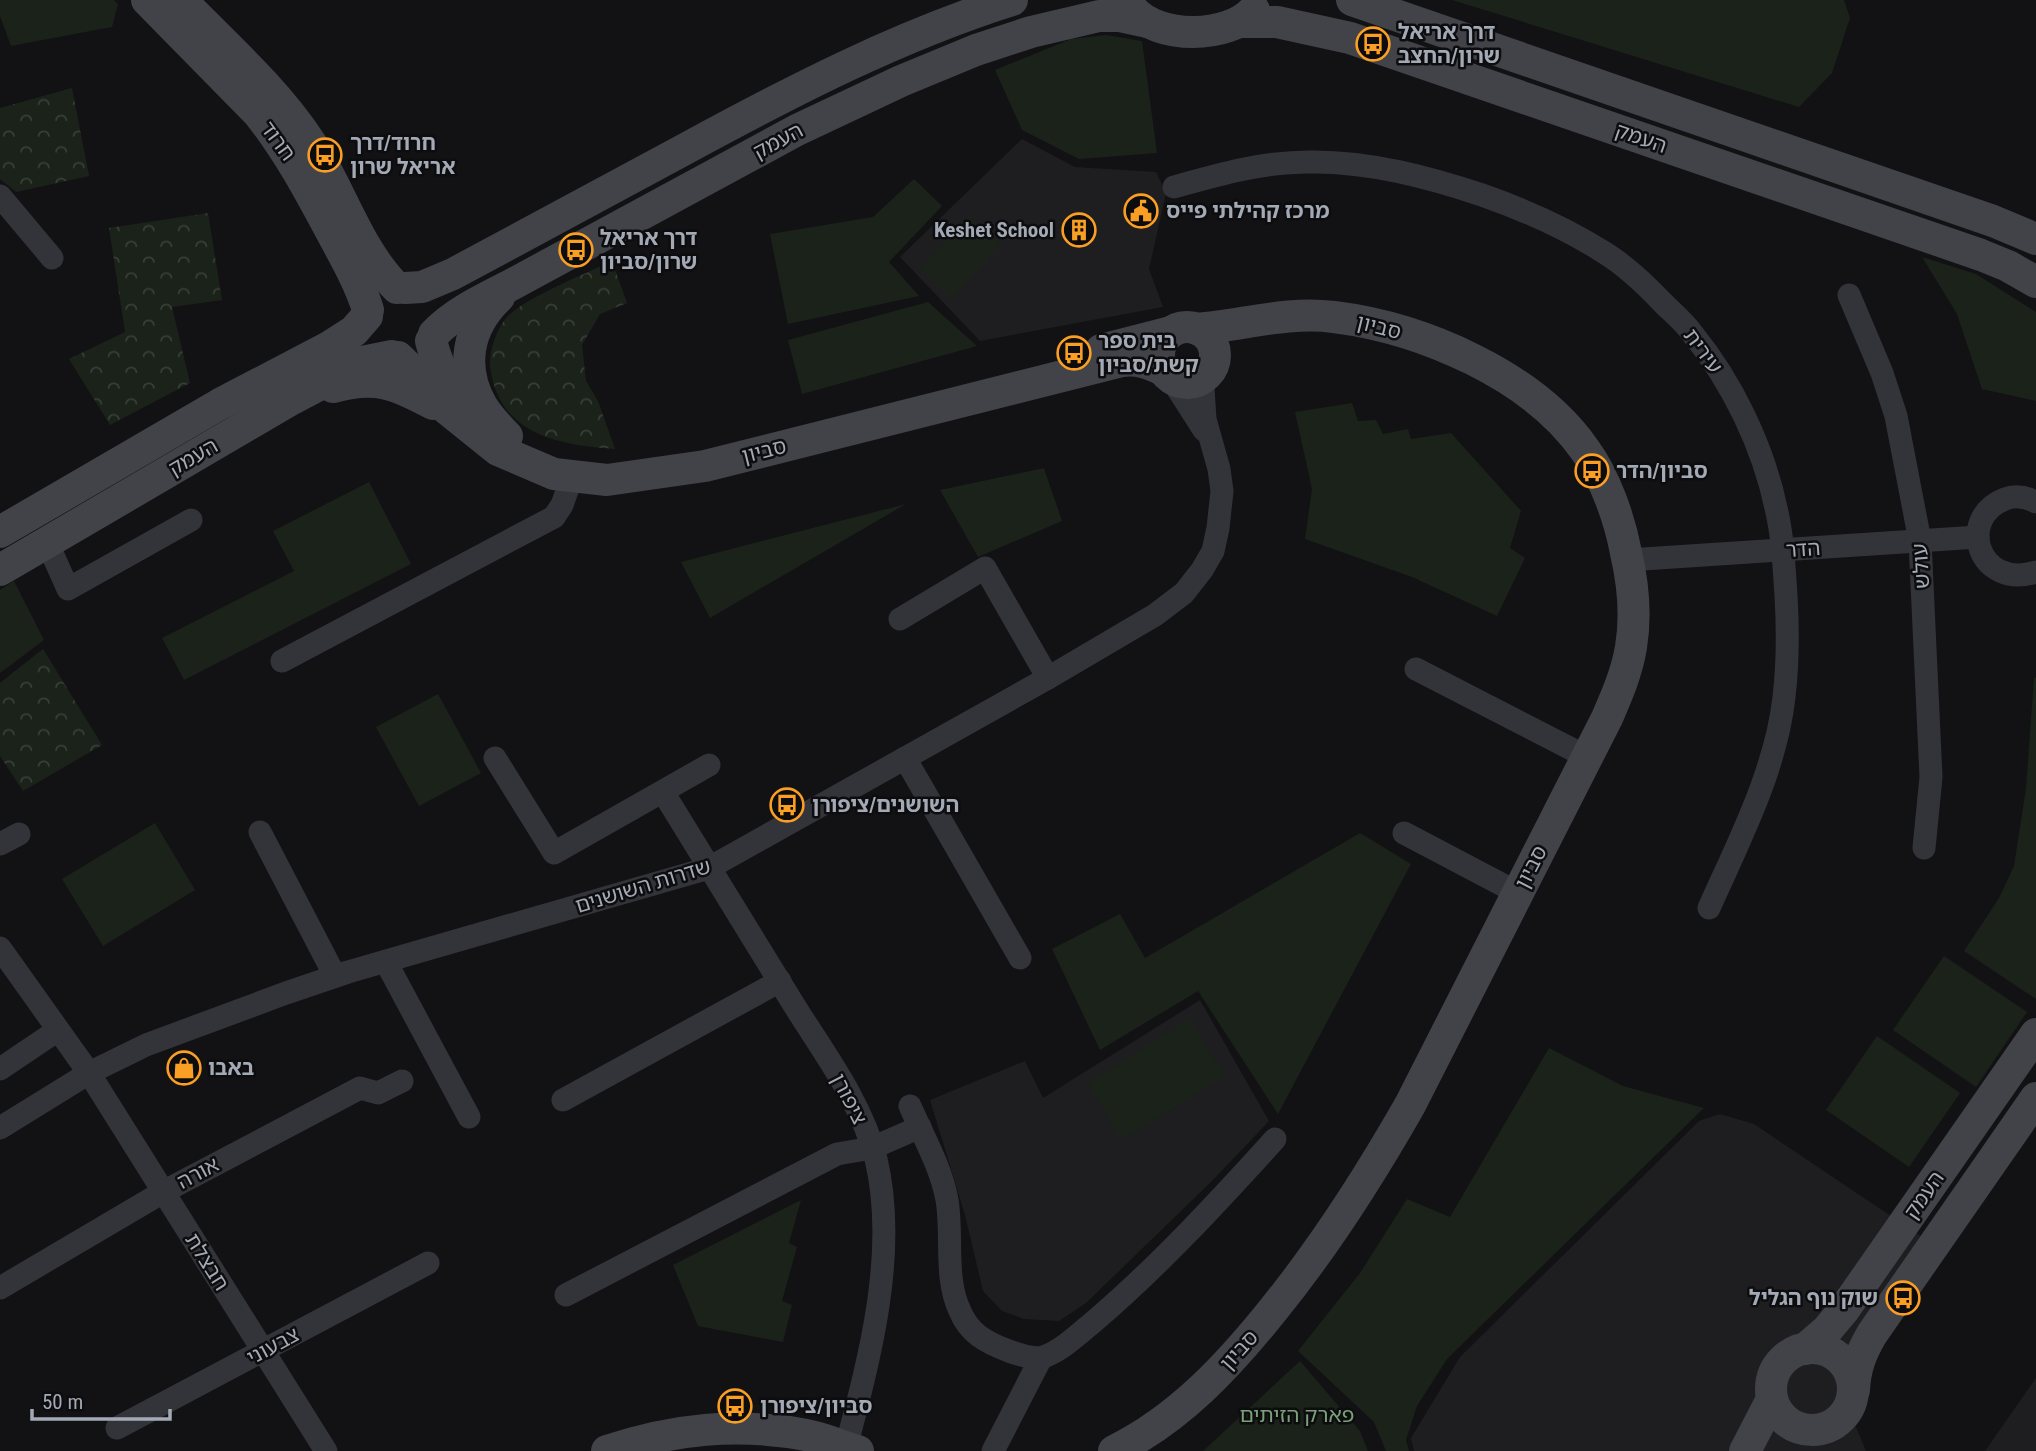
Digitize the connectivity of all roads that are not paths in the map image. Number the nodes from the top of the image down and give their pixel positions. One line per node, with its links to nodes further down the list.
1 (147, 0): 9 (main road, חרוד)
2 (181, 0): 9 (main road, חרוד)
3 (1012, 0): 12 (main road, העמק)
4 (1352, 0): 10 (main road, העמק)
5 (1137, 11): 6 (main road, העמק); 14 (main road, העמק)
6 (1249, 11): 13 (main road, העמק)
7 (1174, 187): 36 (street, עירית)
8 (0, 196): 11 (street)
9 (347, 236): 12 (main road); 15 (main road, חרוד); 17 (main road, חרוד); 22 (main road)
10 (2036, 239)
11 (52, 258)
12 (453, 274): 15 (main road, העמק)
13 (2036, 282)
14 (511, 285): 20 (main road, העמק); 27 (main road)
15 (401, 288): 17 (main road); 20 (main road)
16 (1849, 295): 34 (street, עולש)
17 (367, 313): 21 (main road); 22 (main road, העמק)
18 (1345, 318): 19 (main road, סביון); 23 (main road, סביון); 37 (main road, סביון)
19 (1184, 331): 23 (main road); 24 (main road); 27 (main road, סביון)
20 (432, 338): 21 (main road); 27 (main road, סביון)
21 (395, 356): 25 (main road, העמק); 26 (main road, סביון)
22 (298, 362): 32 (main road, העמק)
23 (1209, 371): 24 (main road); 28 (street, שדרות השושנים)
24 (1166, 373): 28 (street, שדרות השושנים); 29 (main road, סביון)
25 (292, 399): 26 (main road); 35 (main road, העמק)
26 (454, 416): 29 (main road, סביון)
27 (507, 436)
28 (1213, 448): 43 (street, שדרות השושנים)
29 (572, 477): 41 (street)
30 (2036, 502): 33 (street)
31 (191, 520): 35 (street)
32 (0, 532)
33 (1978, 537): 34 (street, הדר); 39 (street)
34 (1920, 541): 36 (street, הדר); 51 (street, עולש)
35 (47, 542): 38 (main road, העמק)
36 (1783, 550): 37 (street, הדר); 54 (street, עירית)
37 (1628, 560): 44 (main road, סביון)
38 (0, 570)
39 (2036, 572)
40 (900, 619): 43 (street)
41 (282, 661)
42 (1416, 669): 44 (street)
43 (1048, 678): 46 (street, שדרות השושנים)
44 (1587, 757): 53 (main road, סביון)
45 (495, 758): 48 (street)
46 (905, 758): 52 (street, שדרות השושנים); 56 (street)
47 (709, 765): 48 (street)
48 (663, 792): 52 (street, ציפורן)
49 (260, 832): 58 (street)
50 (1404, 833): 53 (street)
51 (1924, 848)
52 (709, 868): 57 (street, שדרות השושנים); 59 (street, ציפורן)
53 (1518, 892): 88 (main road, סביון)
54 (1709, 908)
55 (0, 948): 60 (street, חבצלת)
56 (1020, 958)
57 (386, 962): 58 (street, שדרות השושנים); 68 (street)
58 (335, 976): 63 (street, שדרות השושנים)
59 (780, 981): 66 (street); 72 (street, ציפורן)
60 (58, 1030): 62 (street); 63 (street, חבצלת)
61 (2036, 1034): 77 (main road, העמק)
62 (0, 1069)
63 (89, 1073): 69 (street, שדרות השושנים); 73 (street, חבצלת)
64 (402, 1081): 73 (street, אורה)
65 (2036, 1098): 80 (main road, העמק)
66 (563, 1100)
67 (910, 1106): 70 (street)
68 (469, 1117)
69 (0, 1128)
70 (920, 1128): 72 (street); 79 (street)
71 (1275, 1139): 79 (street)
72 (872, 1148): 76 (street); 84 (street, ציפורן)
73 (163, 1192): 75 (street, אורה); 78 (street, חבצלת)
74 (428, 1264): 78 (street, צבעוני)
75 (0, 1288)
76 (566, 1295)
77 (1805, 1349): 80 (main road); 81 (main road)
78 (263, 1351): 82 (street, צבעוני); 85 (street, חבצלת)
79 (1041, 1358): 87 (street)
80 (1854, 1390): 83 (main road)
81 (1772, 1399): 83 (main road); 89 (main road)
82 (117, 1428)
83 (1811, 1430): 90 (main road)
84 (852, 1449): 86 (main road)
85 (326, 1451)
86 (607, 1451)
87 (993, 1451)
88 (1114, 1451)
89 (1745, 1451)
90 (1783, 1451)

